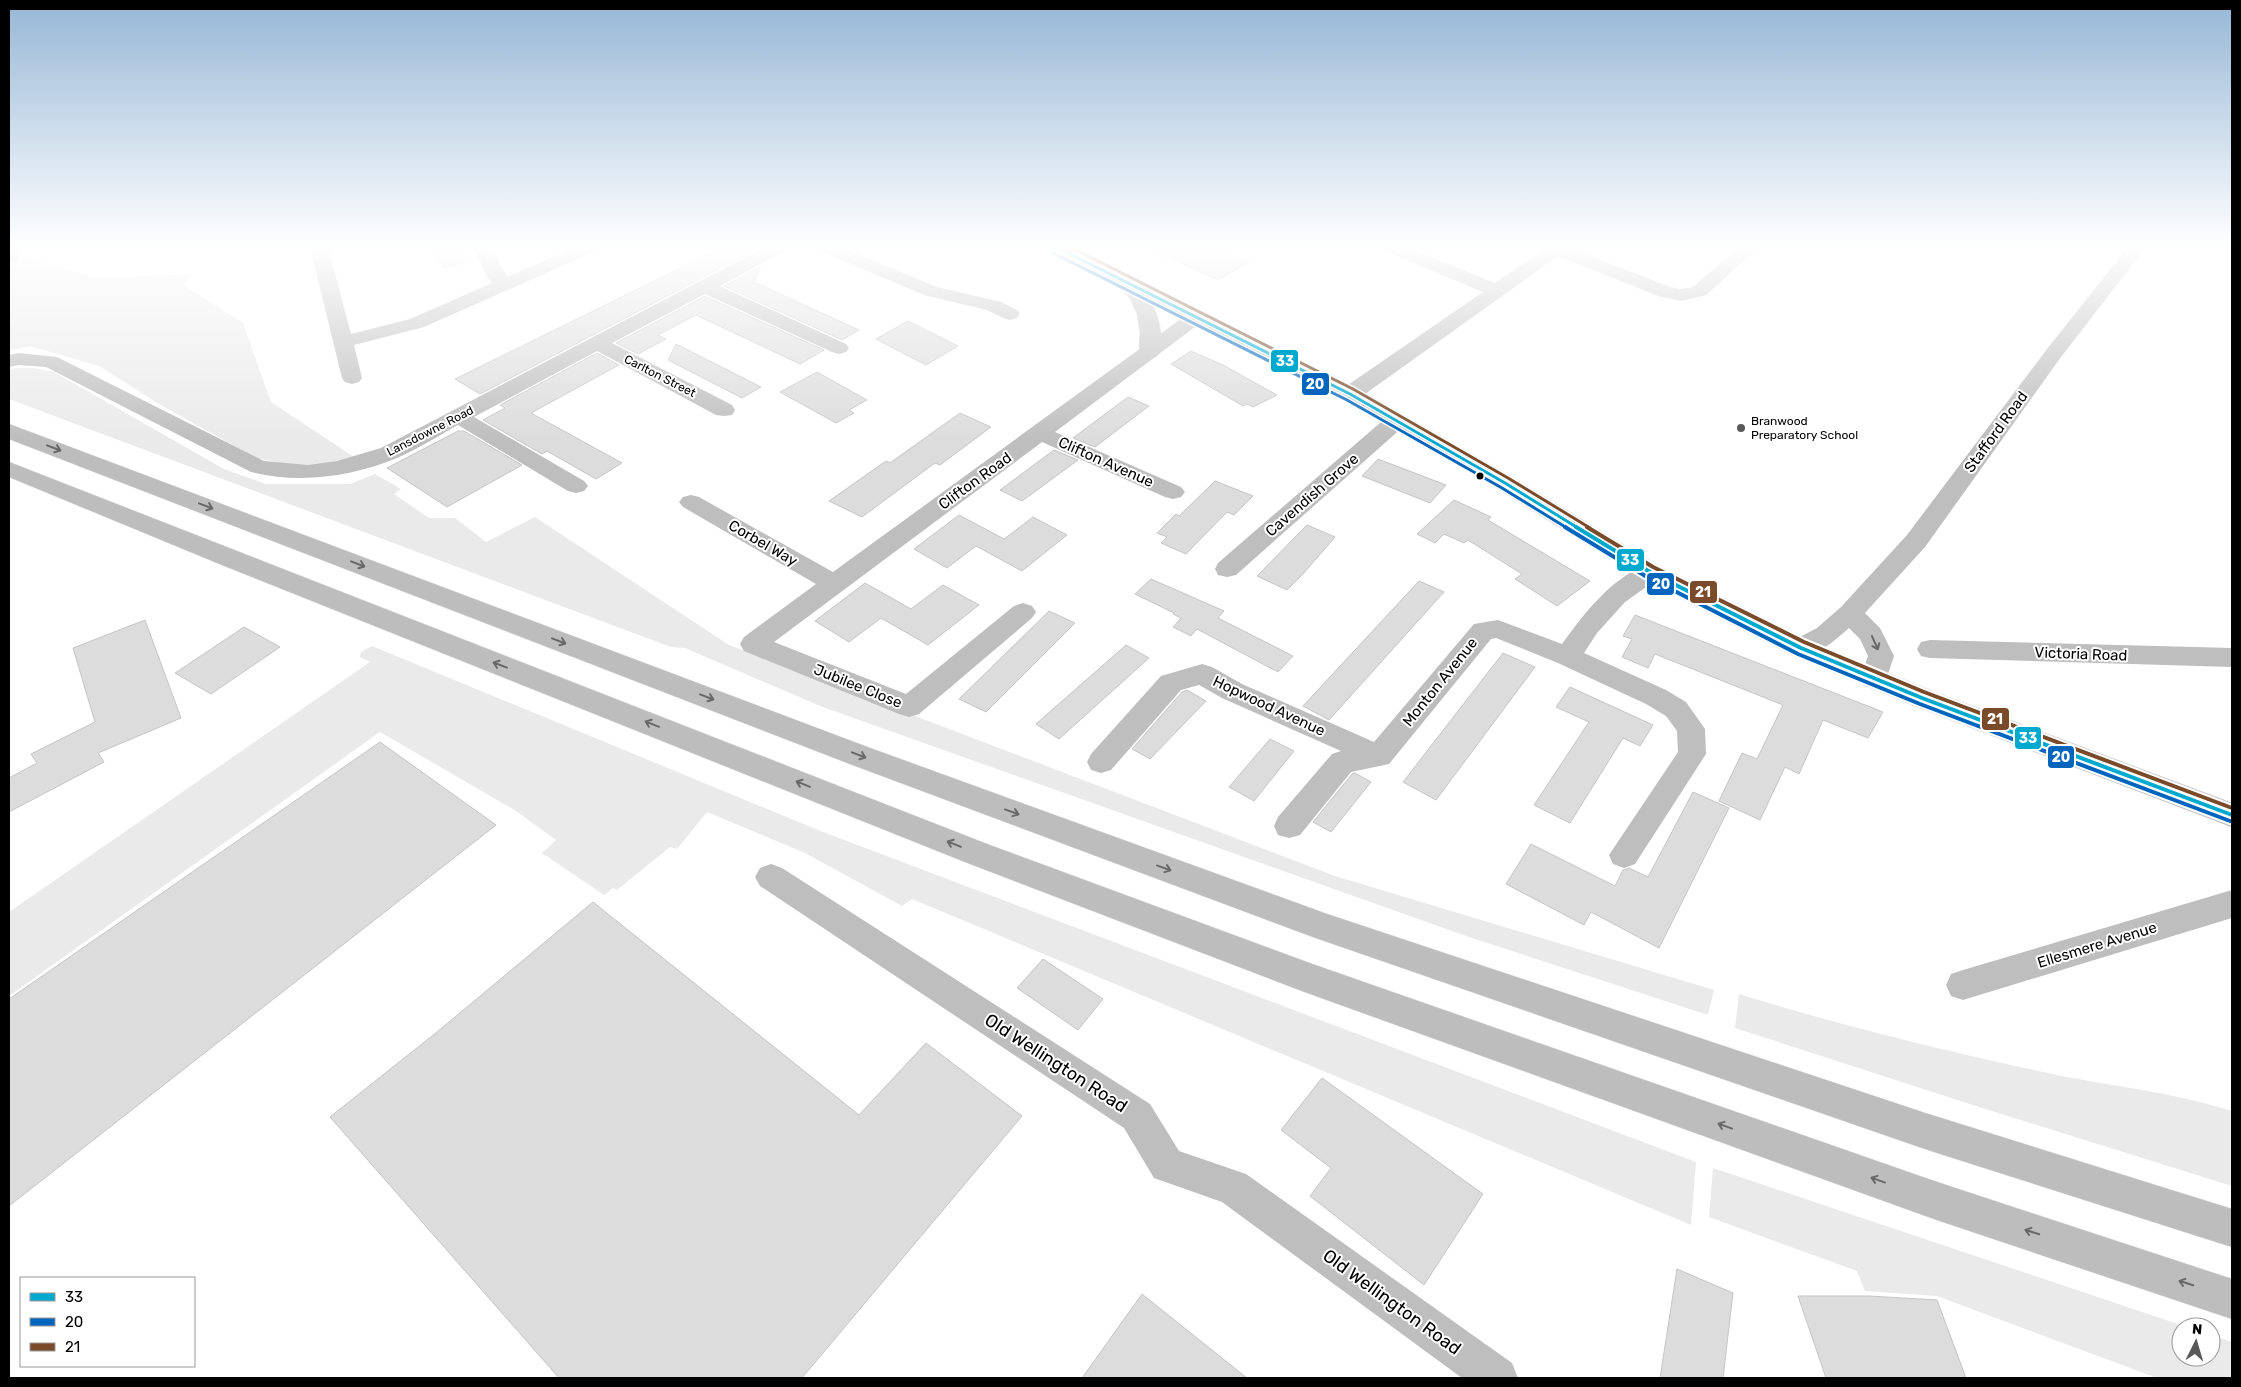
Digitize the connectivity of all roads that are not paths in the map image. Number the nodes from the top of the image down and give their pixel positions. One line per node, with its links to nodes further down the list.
1 (335, 312): 12 (street)
2 (443, 312): 12 (street)
3 (655, 312): 13 (street, Lansdowne Road)
4 (760, 312): 14 (street)
5 (1005, 312): 10 (street)
6 (1145, 312): 15 (main road)
7 (1187, 312): 11 (main road)
8 (1465, 312): 18 (street)
9 (2086, 312): 32 (street, Stafford Road)
10 (1010, 314)
11 (1196, 316): 15 (street, Clifton Road); 18 (main road)
12 (342, 342): 17 (street)
13 (596, 343): 19 (street, Carlton Street); 20 (street, Lansdowne Road)
14 (839, 348)
15 (1148, 352): 23 (street, Clifton Road)
16 (9, 361): 20 (street, Lansdowne Road)
17 (352, 378)
18 (1350, 394): 21 (main road)
19 (724, 410)
20 (459, 417): 25 (street)
21 (1396, 421): 28 (street, Cavendish Grove); 29 (main road)
22 (9, 431): 47 (main road, one-way to 47)
23 (1040, 432): 26 (street, Clifton Avenue); 30 (street, Clifton Road)
24 (9, 469): 48 (main road, one-way to 24)
25 (576, 486)
26 (1173, 492)
27 (691, 502): 30 (street, Corbel Way)
28 (1227, 568)
29 (1650, 572): 34 (main road); 36 (street)
30 (835, 584): 33 (street, Clifton Road)
31 (1023, 612): 33 (street, Jubilee Close)
32 (1850, 613): 34 (street, Stafford Road); 38 (street, one-way to 38)
33 (753, 644)
34 (1801, 648): 38 (main road)
35 (1930, 649): 37 (street, Victoria Road)
36 (1566, 656): 39 (street, Monton Avenue); 43 (street, Monton Avenue)
37 (2232, 658)
38 (1874, 680): 41 (main road)
39 (1379, 756): 40 (street, Hopwood Avenue); 42 (street)
40 (1101, 762)
41 (2232, 815)
42 (1289, 826)
43 (1624, 855)
44 (771, 877): 49 (street, Old Wellington Road)
45 (2232, 904): 46 (street, Ellesmere Avenue)
46 (1963, 986)
47 (2232, 1228)
48 (2232, 1299)
49 (1497, 1378)

